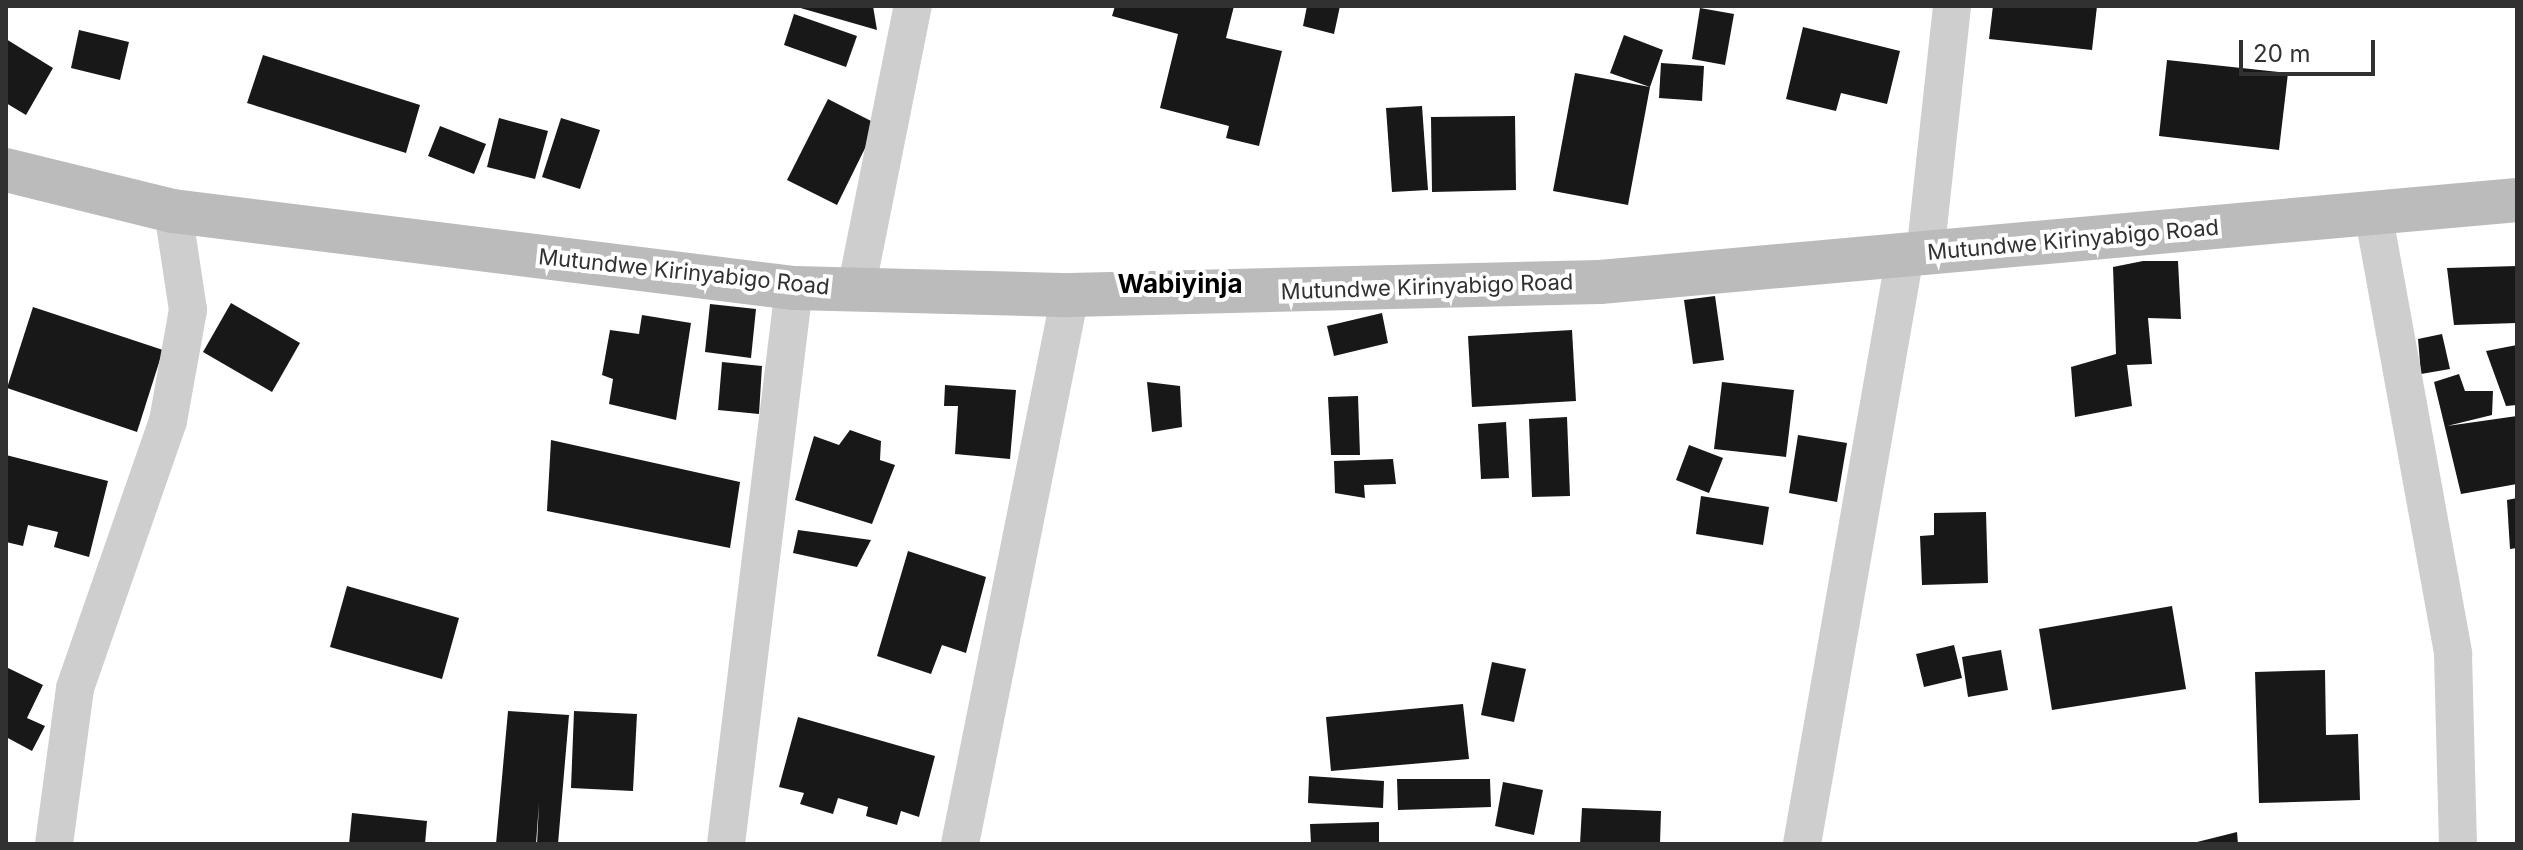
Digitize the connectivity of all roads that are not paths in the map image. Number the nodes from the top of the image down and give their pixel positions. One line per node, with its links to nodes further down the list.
1 (913, 6): 9 (street)
2 (1952, 6): 7 (street)
3 (6, 170): 5 (street, Mutundwe Kirinyabigo Road)
4 (2517, 200): 6 (street, Mutundwe Kirinyabigo Road)
5 (173, 211): 8 (street, Mutundwe Kirinyabigo Road); 11 (street)
6 (2373, 212): 7 (street, Mutundwe Kirinyabigo Road); 15 (street)
7 (1915, 255): 10 (street, Mutundwe Kirinyabigo Road); 14 (street)
8 (794, 288): 9 (street, Mutundwe Kirinyabigo Road); 12 (street)
9 (856, 290): 10 (street, Mutundwe Kirinyabigo Road)
10 (1070, 295): 13 (street)
11 (54, 844)
12 (726, 844)
13 (960, 844)
14 (1802, 844)
15 (2458, 844)

